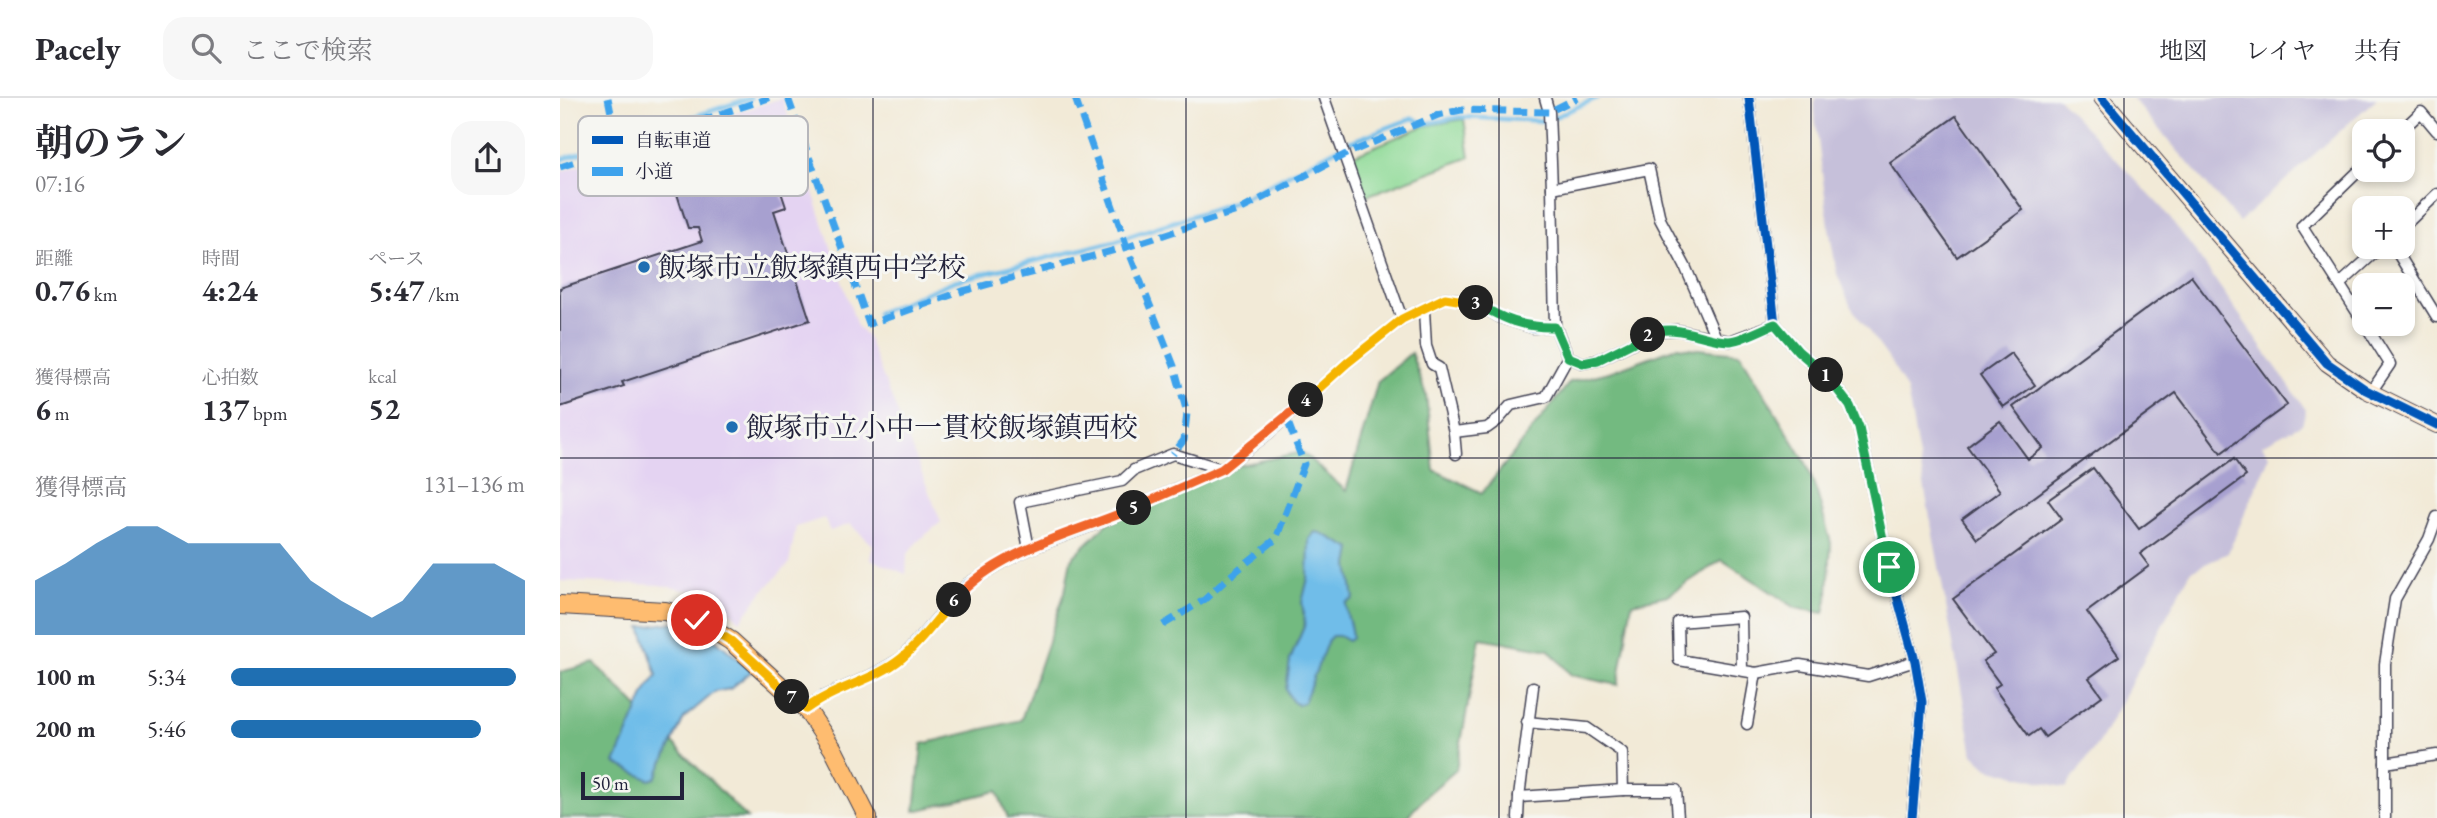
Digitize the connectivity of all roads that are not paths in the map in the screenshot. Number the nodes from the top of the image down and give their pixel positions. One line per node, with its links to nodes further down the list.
1 (1324, 98): 17 (street)
2 (1545, 98): 8 (street)
3 (1749, 98): 18 (street)
4 (2102, 98): 23 (street)
5 (2414, 119): 6 (street)
6 (2437, 131)
7 (2352, 178): 13 (street)
8 (1552, 188): 19 (street); 21 (street)
9 (2437, 194): 10 (street)
10 (2415, 215)
11 (2368, 259): 13 (street)
12 (2401, 259): 16 (street)
13 (2340, 284): 14 (street)
14 (2352, 304)
15 (1424, 310): 17 (street); 19 (street); 25 (street)
16 (2437, 317)
17 (1402, 319): 27 (street)
18 (1775, 324): 21 (street); 31 (street)
19 (1555, 327): 22 (street)
20 (2372, 336): 23 (street)
21 (1716, 338): 22 (street)
22 (1568, 357): 25 (street)
23 (2371, 392): 24 (street)
24 (2437, 425)
25 (1454, 432): 26 (street)
26 (1456, 454)
27 (1222, 469): 29 (street); 29 (street)
28 (2437, 517): 39 (street)
29 (1029, 549): 35 (street)
30 (560, 605): 35 (main road)
31 (1914, 661): 33 (street); 45 (street)
32 (1742, 670): 33 (street)
33 (1756, 673): 37 (street)
34 (1533, 687): 36 (street)
35 (806, 709): 42 (main road)
36 (1527, 722): 40 (street); 41 (street)
37 (1747, 724)
38 (2437, 755): 39 (street)
39 (2385, 763): 46 (street)
40 (1623, 790): 41 (street); 44 (street)
41 (1518, 797): 43 (street)
42 (868, 818)
43 (1518, 818)
44 (1678, 818)
45 (1912, 818)
46 (2385, 818)

